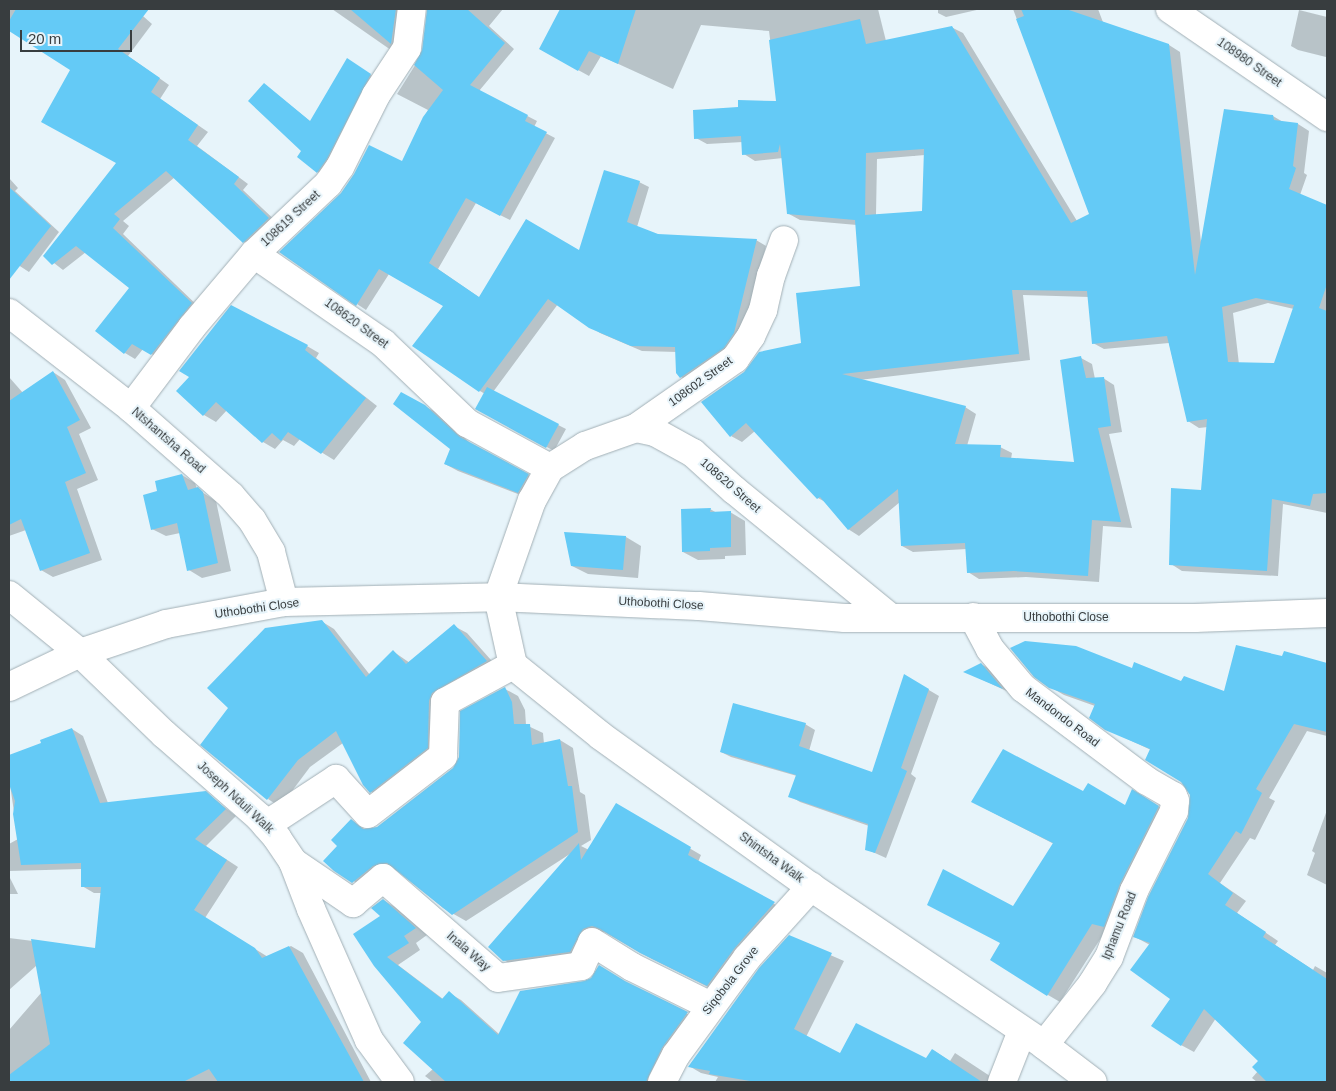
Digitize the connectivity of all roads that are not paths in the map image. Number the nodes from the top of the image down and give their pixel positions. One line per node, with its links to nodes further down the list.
1 (412, 9): 5 (street, 108619 Street)
2 (1170, 9): 3 (street, 108980 Street)
3 (1327, 117)
4 (784, 240): 8 (street, 108602 Street)
5 (254, 254): 7 (street, 108619 Street); 9 (street, 108620 Street)
6 (9, 313): 7 (street, Ntshantsha Road)
7 (131, 408): 12 (street, Ntshantsha Road)
8 (636, 428): 9 (street); 15 (street, 108620 Street)
9 (550, 468): 11 (street)
10 (9, 595): 16 (street, Joseph Nduli Walk)
11 (498, 597): 12 (street, Uthobothi Close); 15 (street, Uthobothi Close); 17 (street)
12 (284, 602): 16 (street, Uthobothi Close)
13 (1327, 613): 14 (street, Uthobothi Close)
14 (973, 617): 15 (street, Uthobothi Close); 19 (street, Mandondo Road)
15 (891, 618)
16 (80, 653): 18 (street, Uthobothi Close); 20 (street, Joseph Nduli Walk)
17 (513, 665): 20 (street); 22 (street, Shintsha Walk)
18 (9, 687)
19 (1173, 796): 24 (street, Iphamu Road)
20 (266, 825): 21 (street, Joseph Nduli Walk)
21 (293, 862): 23 (street, Inala Way); 25 (street, Joseph Nduli Walk)
22 (810, 887): 23 (street, Siqobola Grove); 24 (street, Shintsha Walk)
23 (711, 1006): 26 (street, Siqobola Grove)
24 (1033, 1038): 27 (street, Iphamu Road); 28 (street, Shintsha Walk)
25 (400, 1082)
26 (662, 1082)
27 (1002, 1082)
28 (1093, 1082)

